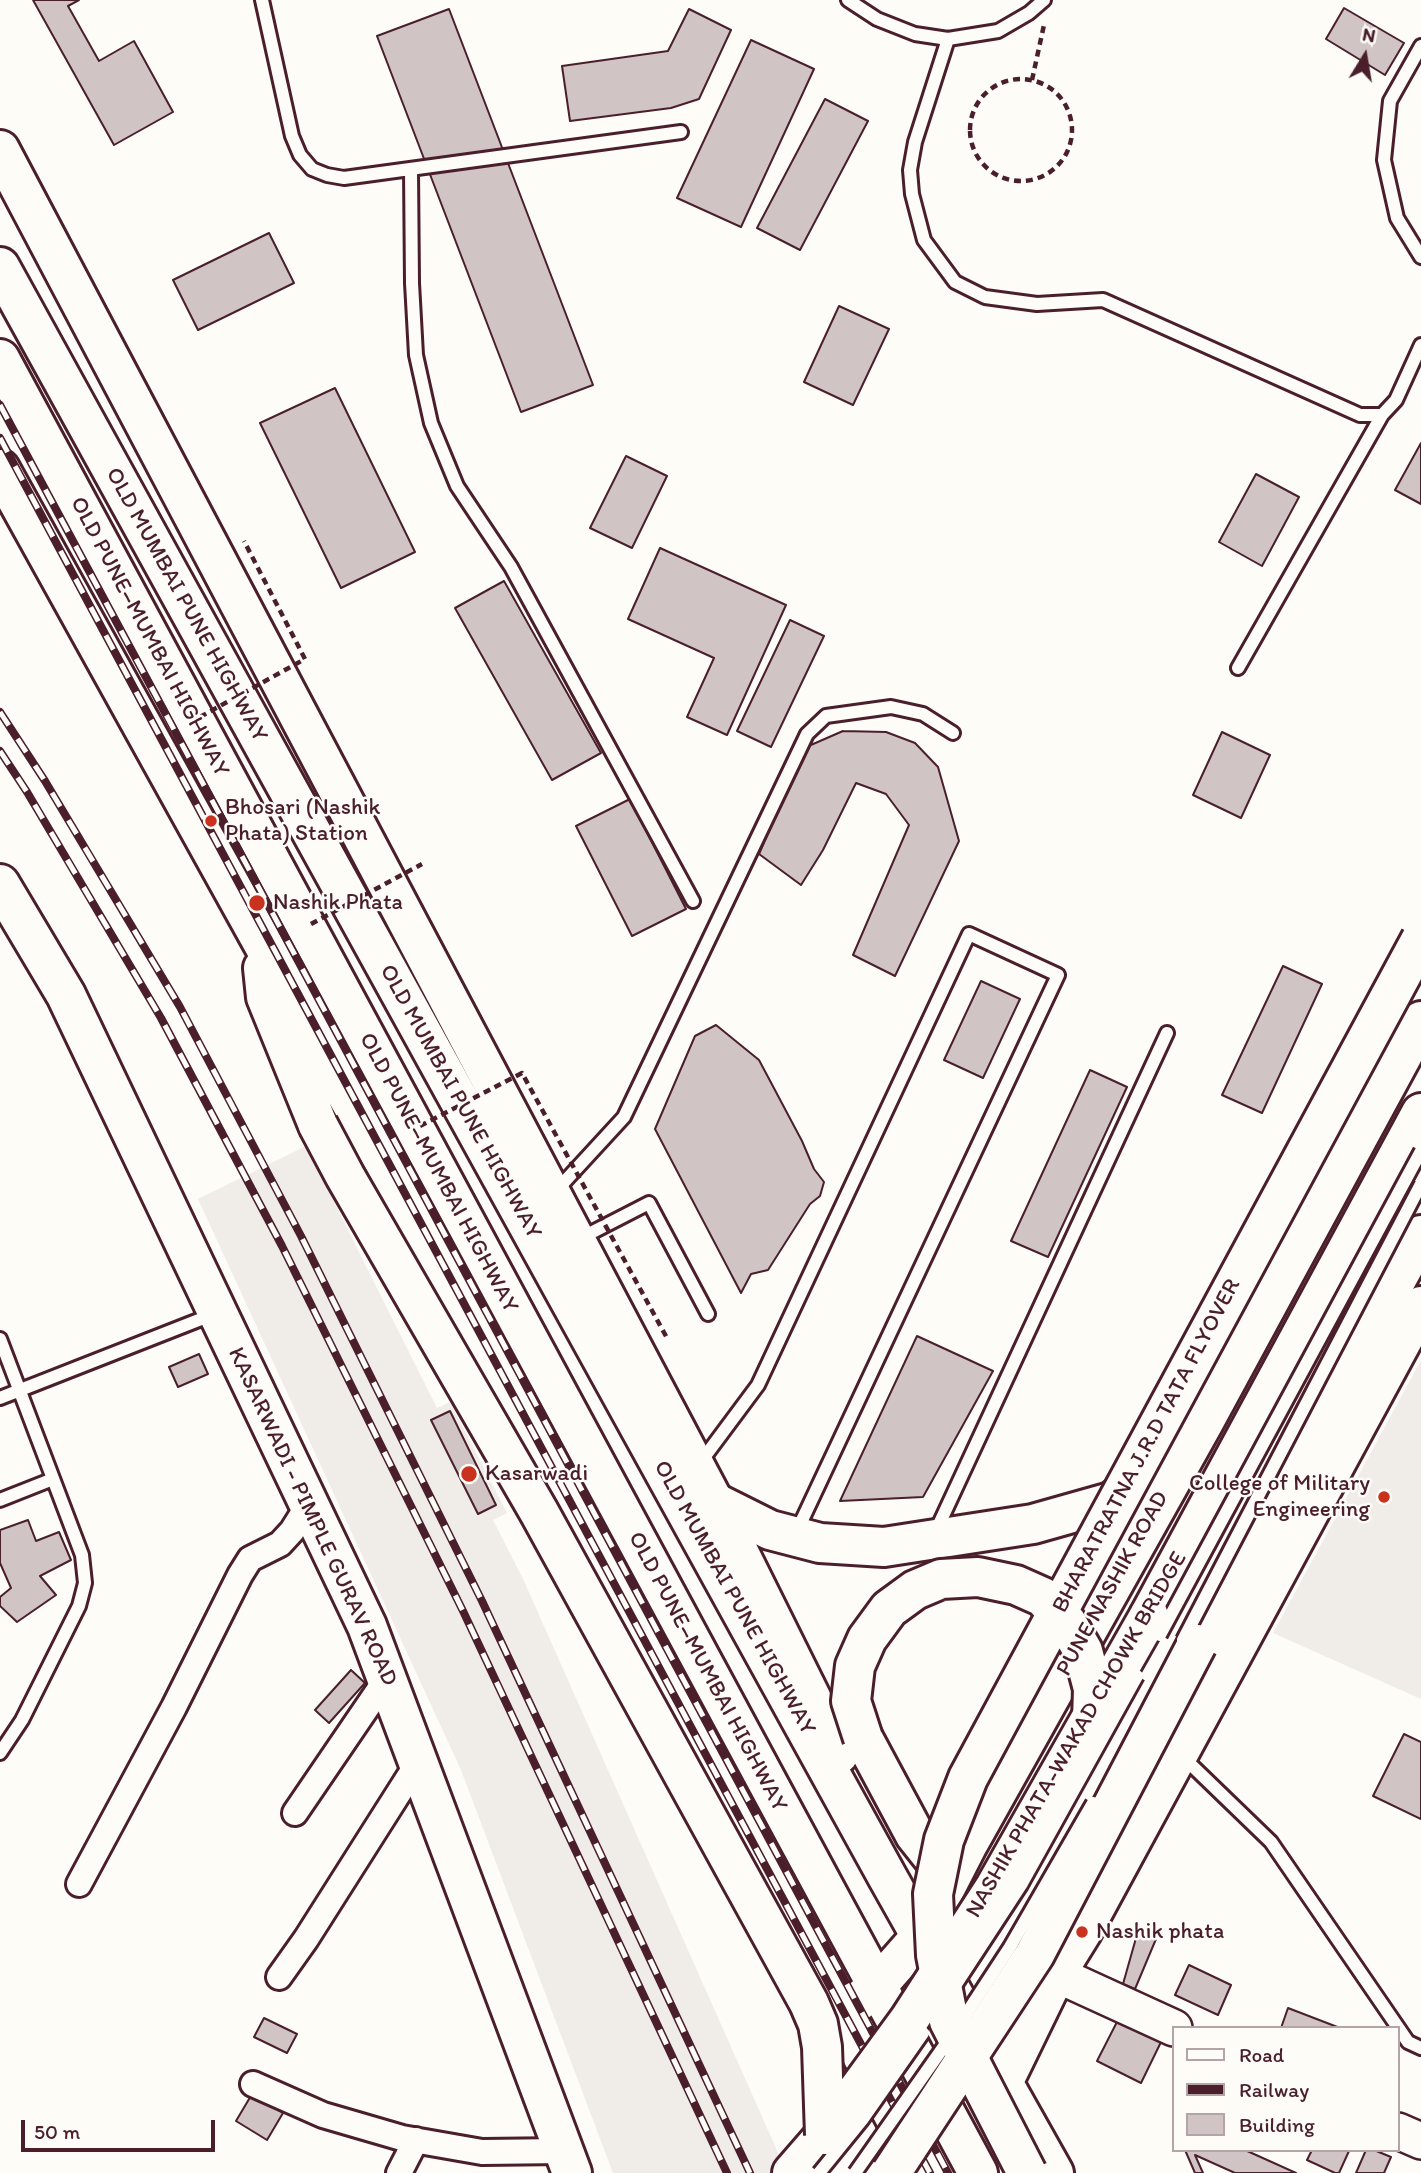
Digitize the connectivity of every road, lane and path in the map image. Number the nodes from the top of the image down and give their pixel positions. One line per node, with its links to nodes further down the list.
1 (262, 0): 10 (lane)
2 (848, 0): 5 (lane)
3 (1044, 0): 5 (lane)
4 (1047, 13): 7 (path)
5 (948, 39): 15 (lane)
6 (1421, 46): 11 (lane)
7 (1032, 80): 7 (path)
8 (681, 132): 10 (lane)
9 (0, 150): 33 (main road)
10 (411, 170): 23 (lane)
11 (1421, 257)
12 (0, 267): 63 (main road, OLD MUMBAI PUNE HIGHWAY)
13 (1421, 345): 15 (lane)
14 (0, 359): 67 (main road, OLD PUNE–MUMBAI HIGHWAY)
15 (1382, 415): 18 (lane)
16 (0, 469): 25 (main road)
17 (244, 541): 19 (path, bridge)
18 (1238, 668)
19 (200, 718)
20 (953, 733): 33 (lane)
21 (422, 864): 24 (path, bridge)
22 (0, 884): 37 (main road, KASARWADI - PIMPLE GURAV ROAD)
23 (693, 901)
24 (311, 924)
25 (260, 938): 69 (main road); 77 (main road, bridge)
26 (1421, 939): 88 (main road, BHARATRATNA J.R.D TATA FLYOVER, bridge)
27 (1421, 1021): 43 (main road, PUNE NASHIK ROAD)
28 (1167, 1033): 50 (lane)
29 (1421, 1113): 51 (main road)
30 (420, 1126): 39 (path, bridge)
31 (1421, 1151): 51 (lane, NASHIK PHATA-WAKAD CHOWK BRIDGE, bridge)
32 (1421, 1184): 52 (lane, NASHIK PHATA-WAKAD CHOWK BRIDGE, bridge)
33 (552, 1195): 35 (main road)
34 (1421, 1235): 52 (main road)
35 (576, 1241): 38 (lane); 44 (main road)
36 (1421, 1306): 56 (main road)
37 (217, 1312): 41 (lane); 48 (main road, KASARWADI - PIMPLE GURAV ROAD)
38 (708, 1314)
39 (667, 1338)
40 (0, 1339): 41 (lane)
41 (19, 1390): 42 (lane); 45 (lane)
42 (0, 1398)
43 (1204, 1422): 50 (main road); 61 (main road, PUNE NASHIK ROAD)
44 (696, 1469): 47 (main road); 49 (lane)
45 (53, 1479): 46 (lane); 55 (lane)
46 (0, 1500)
47 (714, 1502): 49 (main road); 63 (main road)
48 (309, 1504): 53 (main road, KASARWADI - PIMPLE GURAV ROAD); 62 (street)
49 (795, 1536): 50 (main road)
50 (932, 1540)
51 (1149, 1641): 54 (main road, bridge); 83 (lane, NASHIK PHATA-WAKAD CHOWK BRIDGE, bridge)
52 (1186, 1650): 85 (main road, bridge)
53 (387, 1678): 57 (main road, KASARWADI - PIMPLE GURAV ROAD); 59 (street)
54 (1092, 1720): 60 (main road, bridge); 77 (main road, bridge)
55 (0, 1753)
56 (1179, 1753): 65 (main road); 70 (lane)
57 (419, 1762): 66 (street); 80 (main road, KASARWADI - PIMPLE GURAV ROAD)
58 (1100, 1790): 84 (lane, NASHIK PHATA-WAKAD CHOWK BRIDGE, bridge)
59 (295, 1813)
60 (915, 1835): 61 (main road); 63 (main road)
61 (950, 1879): 64 (main road, PUNE NASHIK ROAD)
62 (79, 1884)
63 (892, 1886): 64 (main road, OLD MUMBAI PUNE HIGHWAY)
64 (921, 1936): 67 (main road, PUNE NASHIK ROAD); 68 (main road, OLD MUMBAI PUNE HIGHWAY)
65 (1056, 1974): 68 (main road); 71 (street); 74 (main road)
66 (279, 1977)
67 (885, 1977): 68 (main road); 69 (main road, PUNE NASHIK ROAD); 87 (main road, OLD PUNE–MUMBAI HIGHWAY)
68 (947, 1982): 74 (main road, OLD MUMBAI PUNE HIGHWAY)
69 (840, 2017): 86 (main road)
70 (1397, 2026)
71 (1172, 2027)
72 (1400, 2030): 73 (lane)
73 (1421, 2048)
74 (1004, 2081): 89 (main road, OLD MUMBAI PUNE HIGHWAY)
75 (253, 2084): 78 (street)
76 (1400, 2132): 79 (street)
77 (825, 2135): 82 (main road)
78 (415, 2140): 80 (street); 81 (street)
79 (1421, 2141)
80 (568, 2162)
81 (399, 2173)
82 (792, 2173)
83 (820, 2173)
84 (855, 2173)
85 (891, 2173)
86 (924, 2173)
87 (978, 2173)
88 (1027, 2173)
89 (1054, 2173)

